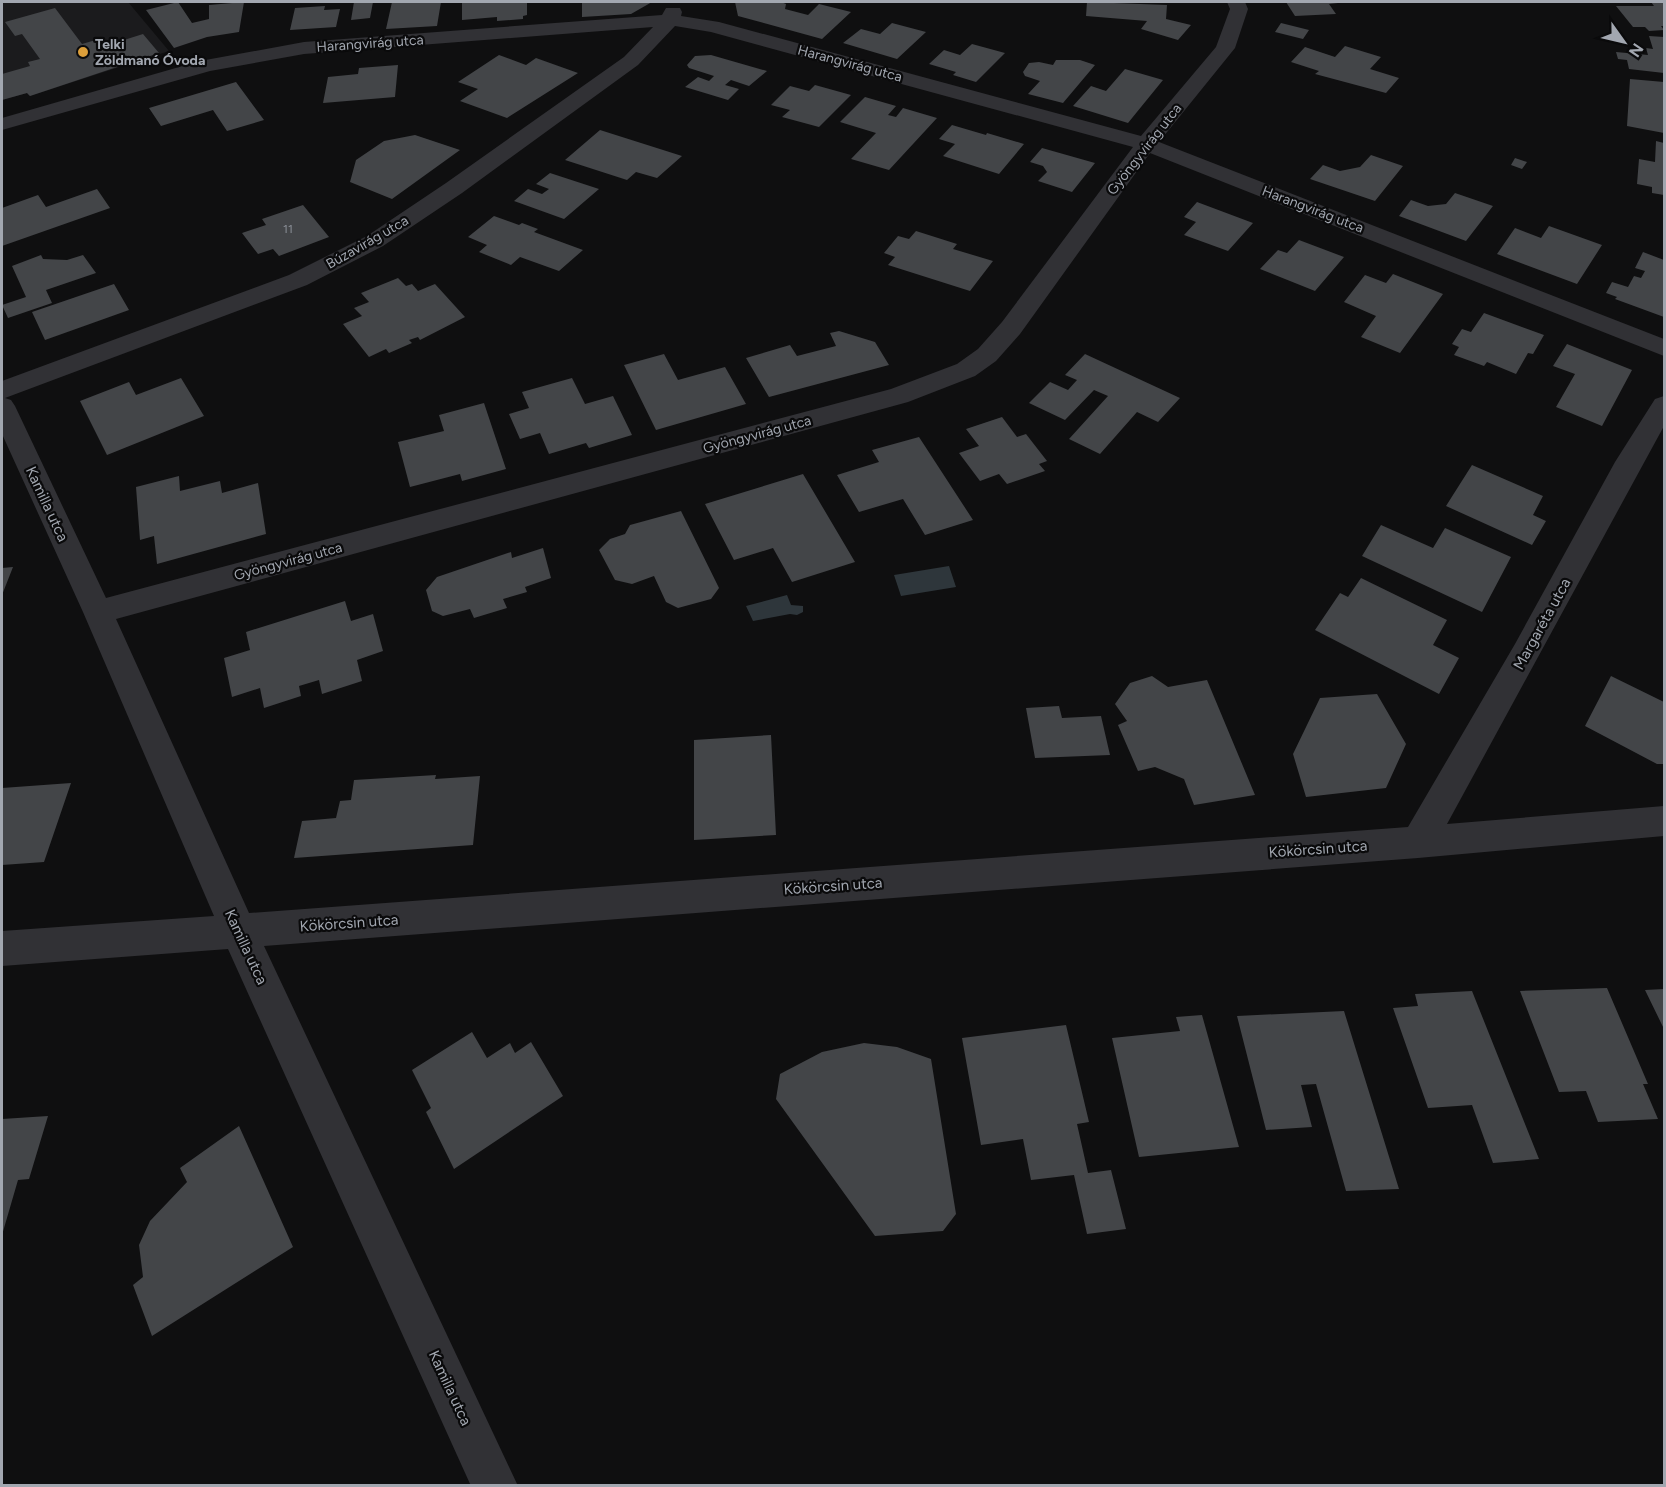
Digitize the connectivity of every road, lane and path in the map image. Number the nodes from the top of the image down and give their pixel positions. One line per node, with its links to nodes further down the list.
1 (1236, 2): 4 (street, Gyöngyvirág utca)
2 (673, 11): 3 (street, Harangvirág utca); 4 (street, Harangvirág utca); 6 (street, Búzavirág utca)
3 (2, 124)
4 (1146, 144): 5 (street, Harangvirág utca); 9 (street, Gyöngyvirág utca)
5 (1665, 348)
6 (2, 390)
7 (1665, 405): 11 (street, Margaréta utca)
8 (2, 406): 9 (street, Kamilla utca)
9 (98, 612): 12 (street, Kamilla utca)
10 (1665, 821): 11 (street, Kökörcsin utca)
11 (1418, 842): 12 (street, Kökörcsin utca)
12 (239, 932): 13 (street, Kökörcsin utca); 14 (street, Kamilla utca)
13 (2, 949)
14 (495, 1485)

